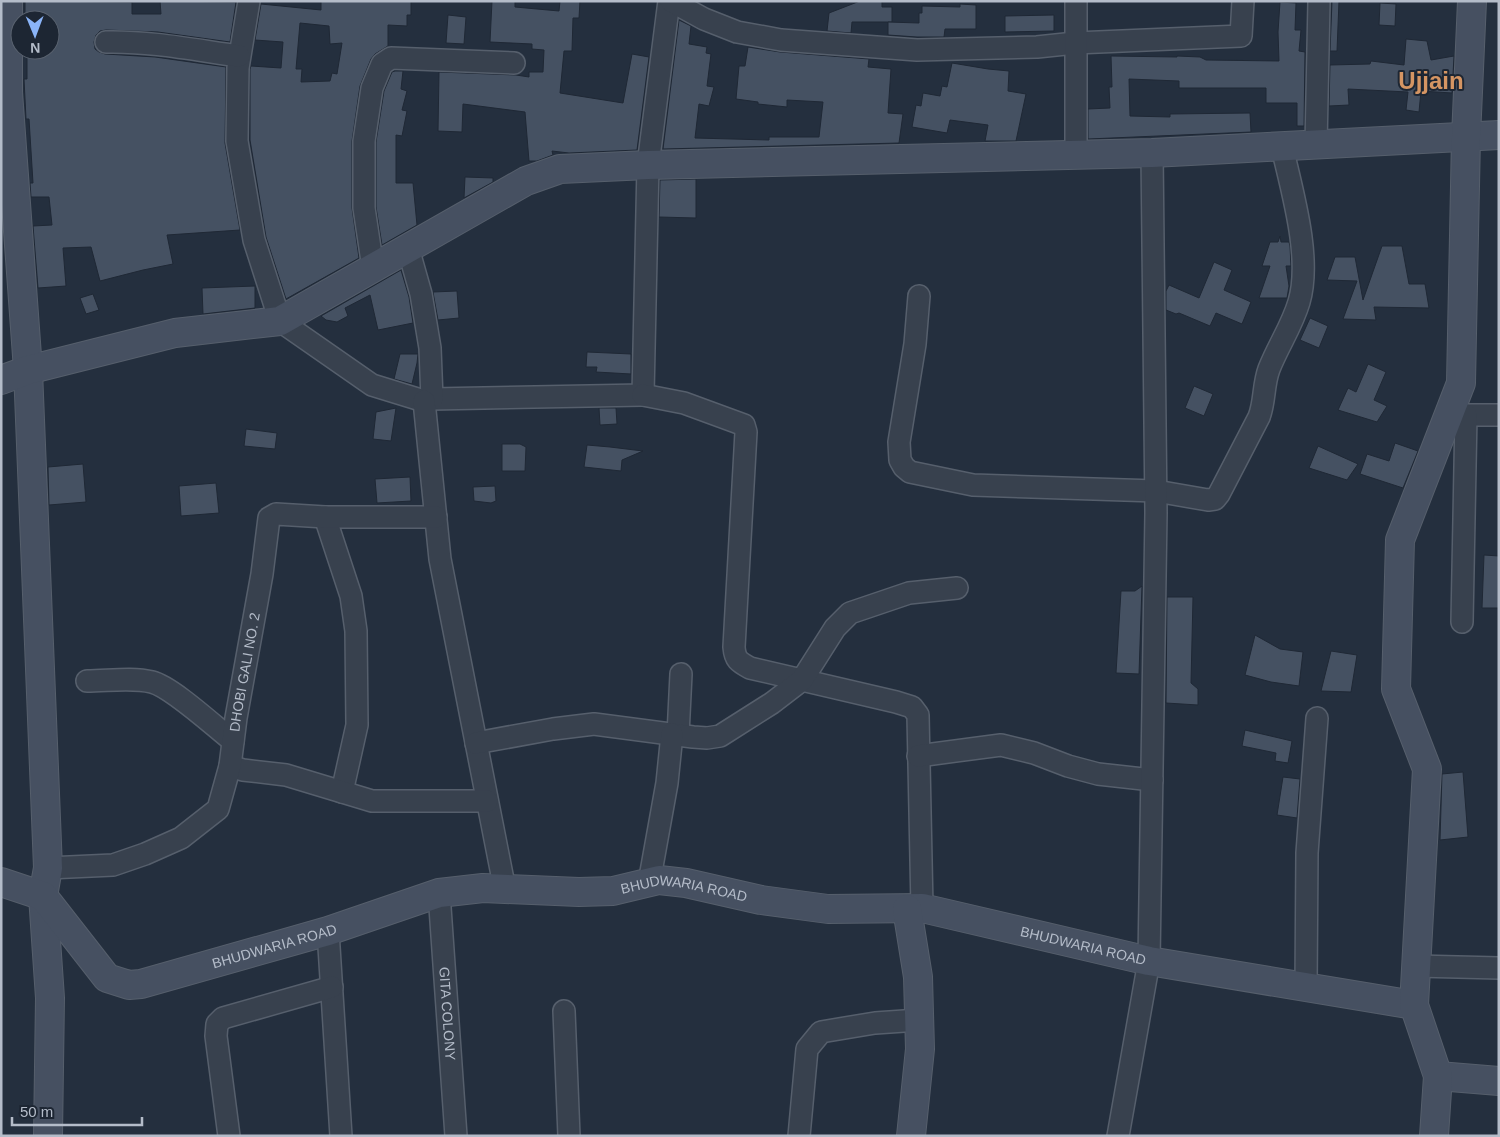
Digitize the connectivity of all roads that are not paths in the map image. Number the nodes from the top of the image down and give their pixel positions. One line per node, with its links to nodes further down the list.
1 (8, 1): 12 (street)
2 (249, 1): 10 (street)
3 (670, 1): 9 (street); 19 (street)
4 (1076, 1): 9 (street)
5 (1243, 1): 9 (street)
6 (1319, 1): 15 (street)
7 (1472, 1): 14 (street)
8 (106, 42): 10 (street)
9 (1075, 43): 18 (street)
10 (239, 56): 23 (street)
11 (514, 63): 21 (street)
12 (5, 92): 24 (street)
13 (1499, 135): 14 (street)
14 (1466, 137): 15 (street); 28 (street)
15 (1316, 145): 16 (street)
16 (1282, 147): 17 (street); 30 (street)
17 (1152, 153): 18 (street); 30 (street)
18 (1076, 155): 19 (street)
19 (648, 165): 20 (street); 26 (street)
20 (408, 248): 21 (street); 27 (street)
21 (373, 268): 23 (street)
22 (919, 296): 30 (street)
23 (280, 321): 24 (street); 27 (street)
24 (28, 370): 25 (street); 47 (street)
25 (1, 380)
26 (643, 395): 27 (street); 36 (street)
27 (428, 400): 32 (street)
28 (1457, 415): 29 (street); 34 (street); 56 (street)
29 (1499, 415)
30 (1156, 491): 44 (street)
31 (325, 517): 32 (street, DHOBI GALI NO. 2); 40 (street, DHOBI GALI NO. 2); 45 (street)
32 (436, 517): 41 (street)
33 (957, 588): 36 (street)
34 (1462, 622)
35 (681, 674): 39 (street)
36 (802, 680): 39 (street); 42 (street)
37 (87, 681): 40 (street)
38 (1317, 718): 59 (street)
39 (675, 735): 41 (street); 49 (street)
40 (233, 741): 43 (street, DHOBI GALI NO. 2)
41 (476, 743): 46 (street)
42 (918, 756): 44 (street); 53 (street)
43 (230, 766): 45 (street); 47 (street, DHOBI GALI NO. 2)
44 (1152, 780): 55 (street)
45 (342, 792): 46 (street)
46 (487, 801): 50 (street)
47 (48, 868): 52 (street)
48 (1, 882): 52 (street)
49 (648, 883): 50 (street, BHUDWARIA ROAD); 53 (street, BHUDWARIA ROAD)
50 (505, 890): 51 (street, BHUDWARIA ROAD)
51 (439, 893): 54 (street, BHUDWARIA ROAD); 68 (street, GITA COLONY)
52 (43, 896): 54 (street, BHUDWARIA ROAD); 65 (street)
53 (915, 909): 55 (street, BHUDWARIA ROAD); 62 (street)
54 (328, 931): 58 (street)
55 (1149, 961): 59 (street, BHUDWARIA ROAD); 72 (street)
56 (1416, 966): 57 (street); 60 (street)
57 (1499, 968)
58 (332, 987): 66 (street); 67 (street)
59 (1306, 988): 60 (street, BHUDWARIA ROAD)
60 (1414, 1006): 63 (street)
61 (564, 1011): 69 (street)
62 (919, 1020): 70 (street); 71 (street)
63 (1438, 1076): 64 (street); 73 (street)
64 (1499, 1081)
65 (48, 1136)
66 (229, 1136)
67 (341, 1136)
68 (456, 1136)
69 (569, 1136)
70 (799, 1136)
71 (911, 1136)
72 (1118, 1136)
73 (1434, 1136)

